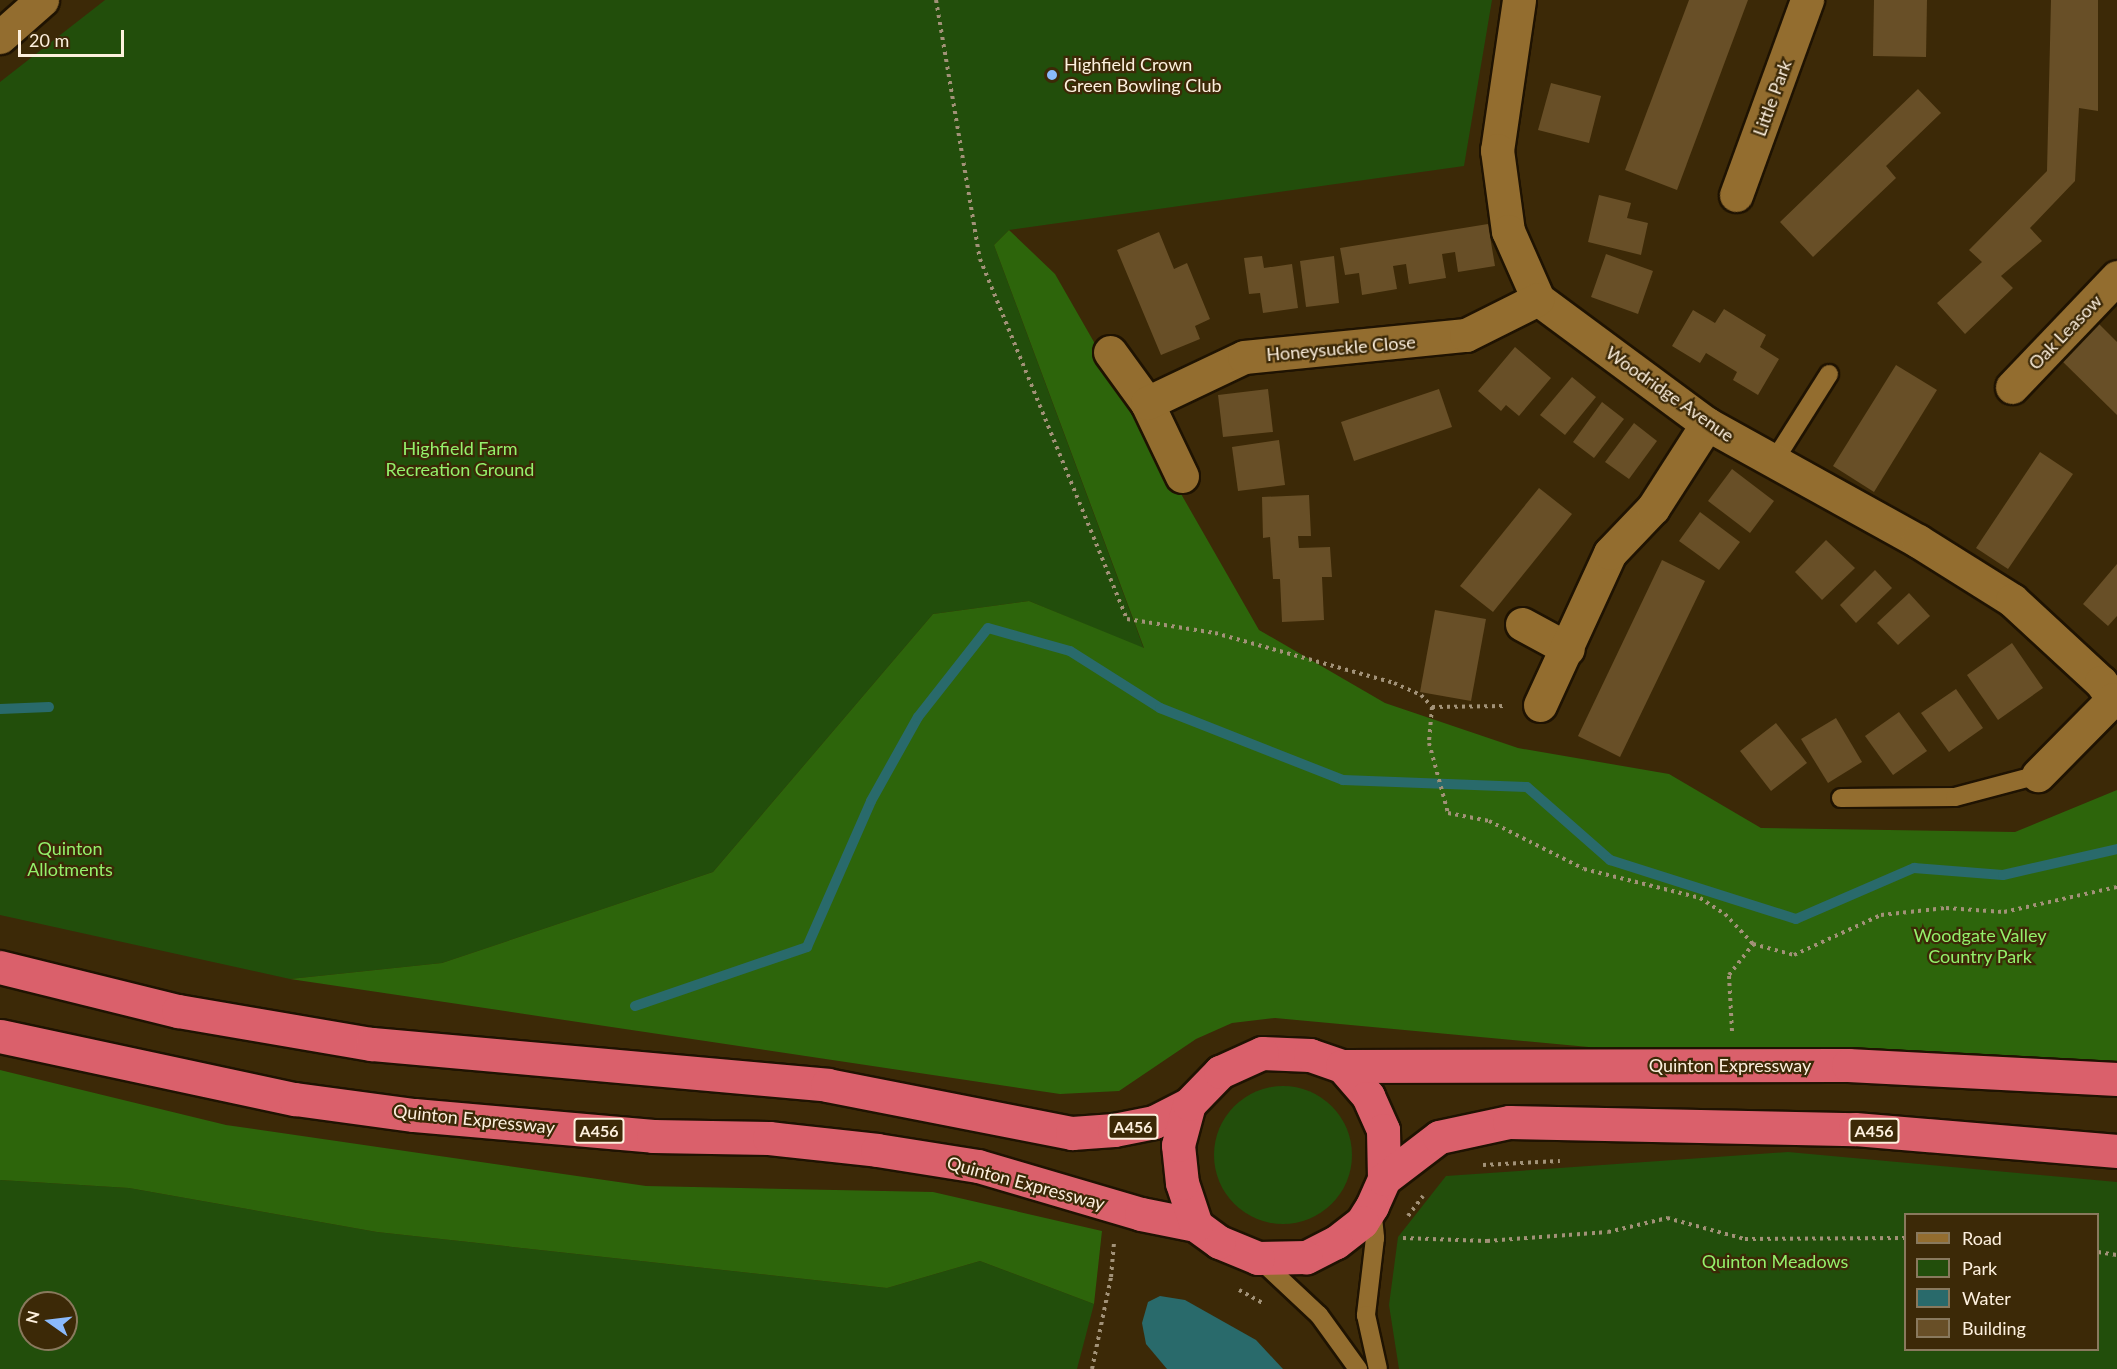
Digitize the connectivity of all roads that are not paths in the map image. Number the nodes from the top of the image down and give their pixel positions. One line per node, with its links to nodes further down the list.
1 (42, 0): 4 (street)
2 (1520, 0): 7 (street, Woodridge Avenue)
3 (1807, 0): 5 (street, Little Park)
4 (0, 38)
5 (1736, 195)
6 (2117, 277): 10 (street, Oak Leasow)
7 (1538, 299): 11 (street, Honeysuckle Close); 12 (street, Woodridge Avenue)
8 (1110, 352): 11 (street)
9 (1830, 374): 13 (lane)
10 (2012, 387)
11 (1147, 403): 14 (street)
12 (1707, 424): 13 (street, Woodridge Avenue); 16 (street)
13 (1774, 461): 17 (street, Woodridge Avenue)
14 (1182, 476)
15 (1522, 624): 16 (street)
16 (1568, 649): 18 (street)
17 (2115, 700): 19 (street, Woodridge Avenue)
18 (1540, 705)
19 (2038, 775): 20 (lane)
20 (1841, 798)
21 (0, 967): 25 (highway, A456)
22 (0, 1036): 28 (highway, Quinton Expressway / A456)
23 (1342, 1066): 24 (highway, Quinton Expressway); 25 (highway); 27 (highway)
24 (2117, 1079)
25 (1189, 1104): 28 (highway)
26 (2117, 1151): 27 (highway, A456)
27 (1378, 1192): 29 (highway); 31 (lane)
28 (1196, 1225): 29 (highway)
29 (1258, 1258): 30 (lane)
30 (1358, 1369)
31 (1378, 1369)

